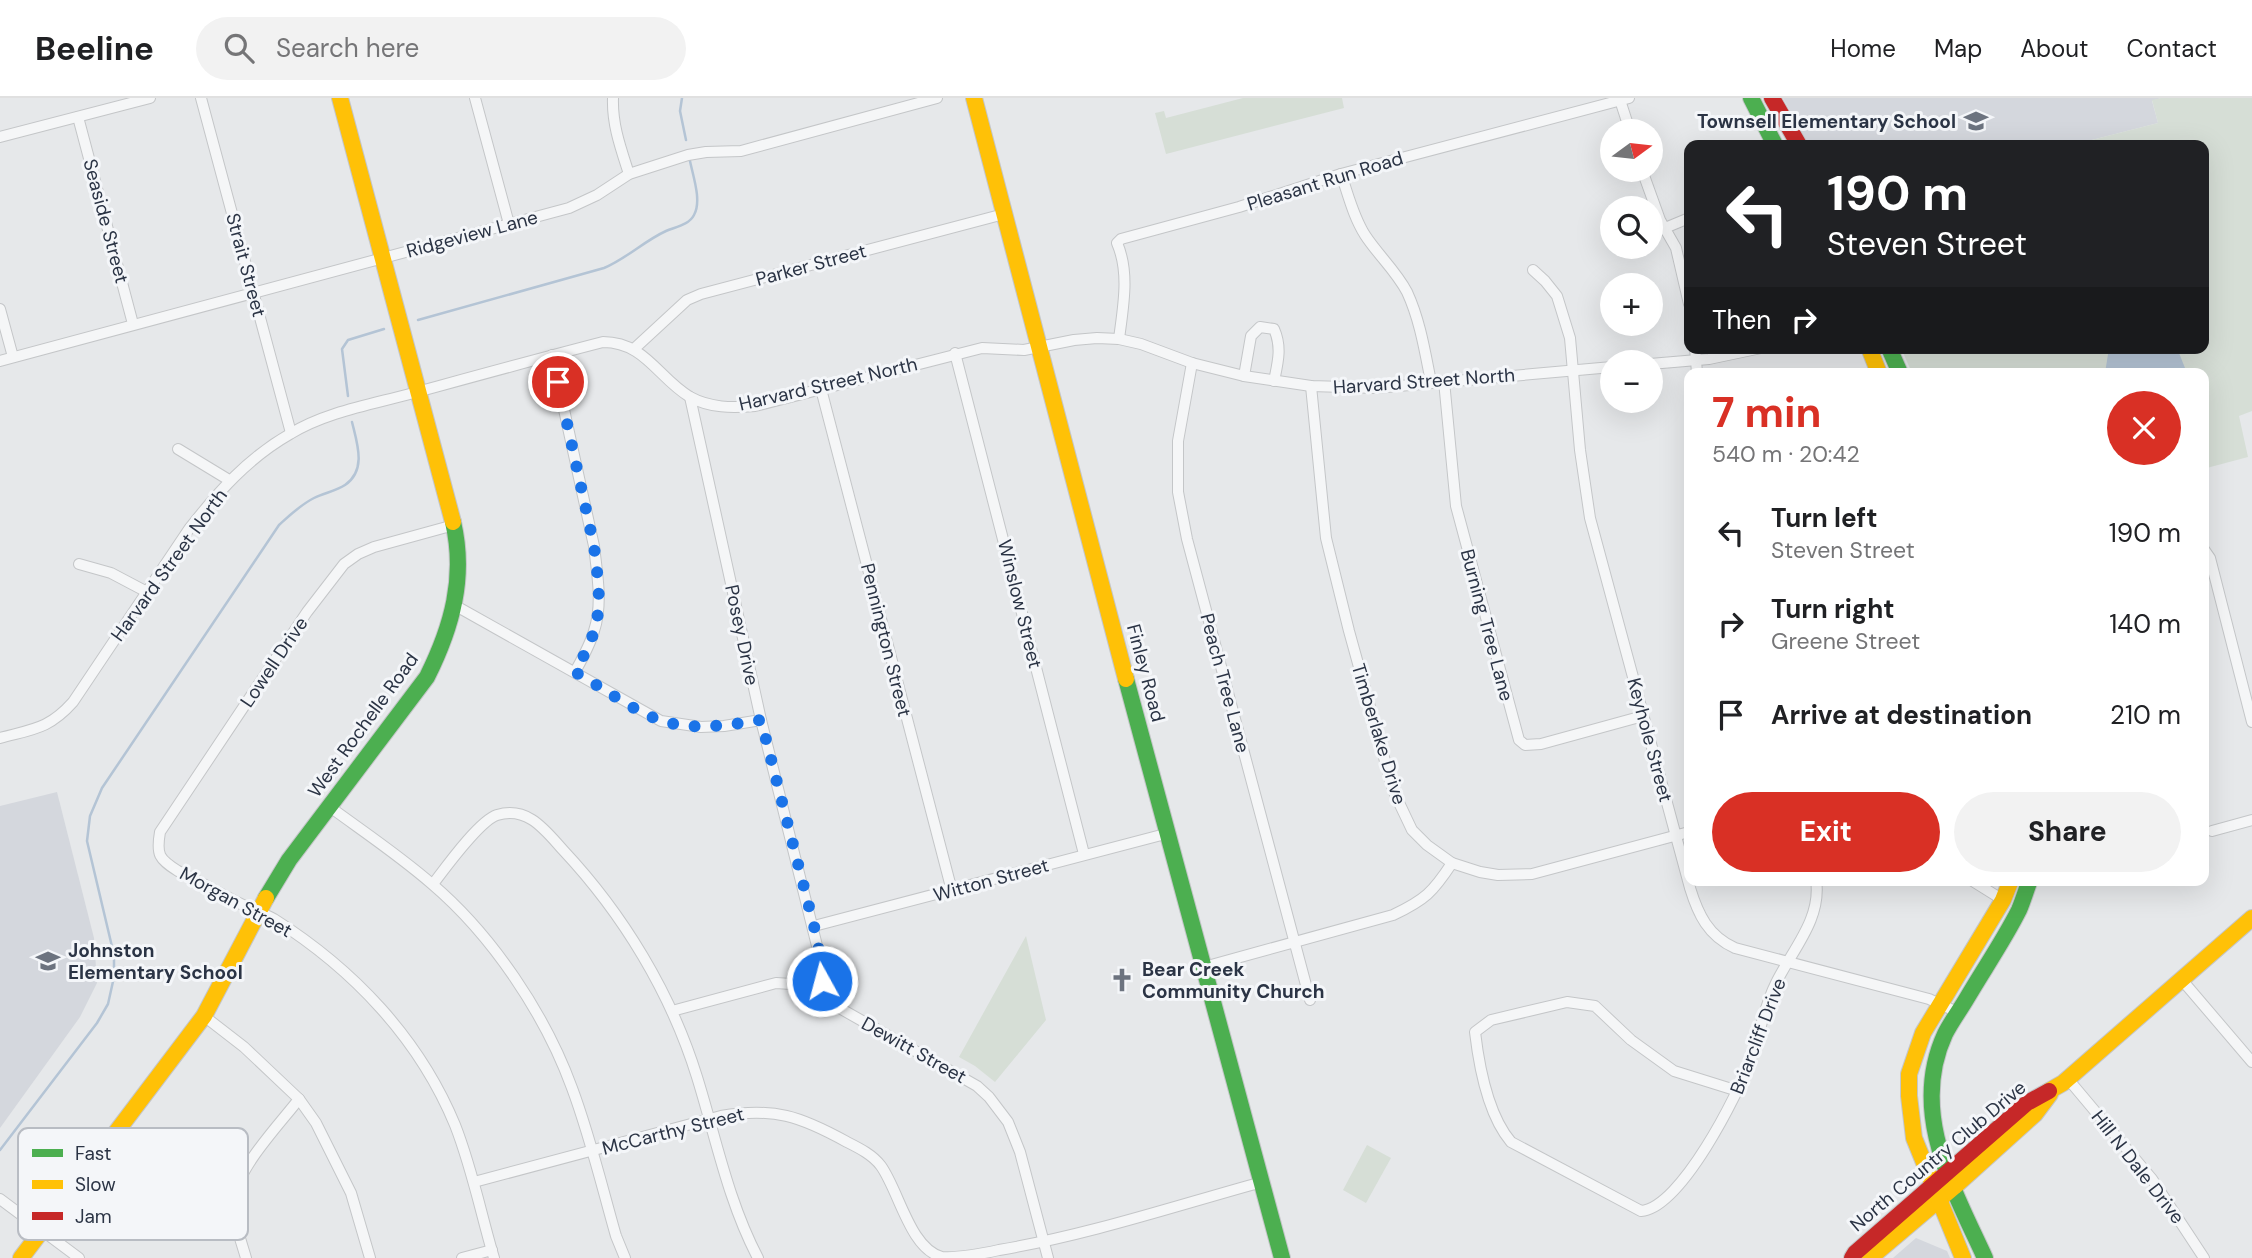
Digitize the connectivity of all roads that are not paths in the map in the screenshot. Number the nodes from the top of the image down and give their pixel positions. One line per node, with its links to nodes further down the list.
1 (150, 98): 11 (street)
2 (201, 98): 28 (street, Strait Street)
3 (340, 98): 25 (street, West Rochelle Road)
4 (475, 98): 21 (street)
5 (613, 98): 16 (street)
6 (937, 98): 16 (street, Ridgeview Lane)
7 (974, 98): 19 (street, Finley Road)
8 (1751, 98): 14 (street)
9 (1772, 98): 15 (street)
10 (1625, 99): 12 (street); 17 (street, Pleasant Run Road)
11 (78, 117): 13 (street); 30 (street, Seaside Street)
12 (1628, 119)
13 (0, 137)
14 (1772, 140)
15 (1796, 140)
16 (629, 174): 21 (street, Ridgeview Lane)
17 (1341, 174): 31 (street, Pleasant Run Road); 47 (street)
18 (1647, 182): 22 (street)
19 (1004, 214): 32 (street, Finley Road); 33 (street, Parker Street)
20 (1684, 220): 22 (street)
21 (509, 224): 25 (street, Ridgeview Lane)
22 (1665, 228): 24 (street)
23 (1684, 245): 24 (street)
24 (1676, 248): 27 (street)
25 (381, 258): 28 (street, Ridgeview Lane); 50 (street, West Rochelle Road)
26 (1533, 270): 43 (street, Keyhole Street)
27 (1684, 282)
28 (253, 292): 30 (street, Ridgeview Lane); 52 (street, Strait Street)
29 (0, 309): 38 (street)
30 (133, 324): 38 (street, Ridgeview Lane)
31 (1119, 339): 32 (street, Harvard Street North); 41 (street, Harvard Street North)
32 (1039, 347): 34 (street, Harvard Street North); 68 (street, Finley Road)
33 (635, 348): 37 (street, Harvard Street North); 51 (street, Harvard Street North)
34 (955, 353): 49 (street, Harvard Street North); 71 (street, Winslow Street)
35 (1696, 354): 36 (street); 40 (street)
36 (1738, 354)
37 (552, 355): 50 (street, Harvard Street North); 60 (street)
38 (13, 357): 39 (street, Ridgeview Lane)
39 (0, 360)
40 (1663, 361)
41 (1192, 363): 44 (street, Harvard Street North); 86 (street, Peach Tree Lane)
42 (1600, 368): 43 (street, Harvard Street North)
43 (1574, 370): 46 (street, Harvard Street North); 61 (street, Keyhole Street)
44 (1244, 376): 45 (street, Harvard Street North); 45 (street)
45 (1274, 381): 48 (street, Harvard Street North)
46 (1444, 381): 47 (street, Harvard Street North); 61 (street, Burning Tree Lane)
47 (1432, 382): 48 (street, Harvard Street North)
48 (1311, 386): 73 (street, Timberlake Drive)
49 (821, 389): 51 (street, Harvard Street North); 81 (street, Pennington Street)
50 (418, 392): 52 (street, Harvard Street North); 55 (street, West Rochelle Road)
51 (690, 397): 62 (street, Posey Drive)
52 (291, 433): 54 (street, Harvard Street North)
53 (178, 449): 54 (street)
54 (229, 481): 58 (street, Harvard Street North)
55 (454, 524): 59 (street, West Rochelle Road); 72 (street, Lowell Drive)
56 (2209, 557): 63 (street)
57 (79, 564): 58 (street)
58 (147, 592): 64 (street, Harvard Street North)
59 (456, 606): 60 (street); 65 (street, West Rochelle Road)
60 (575, 672): 62 (street)
61 (1643, 716): 70 (street, Keyhole Street)
62 (761, 720): 85 (street, Posey Drive)
63 (2252, 722)
64 (0, 737)
65 (330, 807): 75 (street); 83 (street, West Rochelle Road)
66 (2252, 820): 67 (street)
67 (2212, 831)
68 (1168, 833): 71 (street, Witton Street); 88 (street, Finley Road)
69 (1684, 833): 70 (street, Timberlake Drive)
70 (1676, 835): 73 (street, Timberlake Drive); 74 (street, Keyhole Street)
71 (1084, 854): 81 (street, Witton Street)
72 (165, 862): 83 (street, Morgan Street)
73 (1452, 863): 86 (street)
74 (1684, 863)
75 (433, 884): 93 (street); 103 (street)
76 (1690, 886): 87 (street, Keyhole Street)
77 (1816, 886): 87 (street, Briarcliff Drive)
78 (1981, 886): 82 (street)
79 (2009, 886): 82 (street)
80 (2028, 886): 94 (street)
81 (952, 891): 85 (street, Witton Street)
82 (2003, 900): 92 (street)
83 (258, 912): 95 (street, West Rochelle Road); 106 (street, Morgan Street)
84 (2252, 918): 89 (street, North Country Club Drive)
85 (814, 926): 90 (street, Posey Drive)
86 (1294, 943): 88 (street); 91 (street, Peach Tree Lane)
87 (1788, 962): 92 (street, Keyhole Street); 99 (street, Briarcliff Drive)
88 (1204, 967): 107 (street, Finley Road)
89 (2182, 980): 96 (street); 97 (street, North Country Club Drive)
90 (813, 993): 93 (street, Dewitt Street); 116 (street, Dewitt Street)
91 (1310, 1000)
92 (1940, 1003): 94 (street, Keyhole Street); 108 (street)
93 (672, 1011): 101 (street)
94 (1957, 1012): 105 (street)
95 (204, 1016): 100 (street); 102 (street, West Rochelle Road)
96 (2252, 1062)
97 (2068, 1079): 98 (street, North Country Club Drive); 131 (street, Hill N Dale Drive)
98 (2054, 1089): 105 (street, North Country Club Drive); 109 (street, North Country Club Drive)
99 (1738, 1091): 99 (street, Briarcliff Drive)
100 (299, 1099): 104 (street); 121 (street)
101 (709, 1119): 103 (street, McCarthy Street); 116 (street, McCarthy Street); 124 (street)
102 (119, 1128)
103 (592, 1151): 106 (street, McCarthy Street); 123 (street)
104 (248, 1165)
105 (1947, 1171): 108 (street, North Country Club Drive); 109 (street)
106 (474, 1182): 117 (street, Morgan Street)
107 (1262, 1182): 116 (street, McCarthy Street); 126 (street, Finley Road)
108 (1931, 1185): 111 (street); 127 (street, North Country Club Drive)
109 (1954, 1187): 111 (street, North Country Club Drive); 130 (street)
110 (0, 1199): 112 (street)
111 (1938, 1200): 128 (street, North Country Club Drive); 129 (street)
112 (18, 1212)
113 (34, 1240): 118 (street, West Rochelle Road)
114 (55, 1240): 119 (street)
115 (241, 1240): 120 (street)
116 (1044, 1243): 125 (street, Dewitt Street)
117 (493, 1254): 122 (street)
118 (21, 1258)
119 (79, 1258)
120 (246, 1258)
121 (370, 1258)
122 (462, 1258)
123 (625, 1258)
124 (758, 1258)
125 (1048, 1258)
126 (1282, 1258)
127 (1852, 1258)
128 (1870, 1258)
129 (1963, 1258)
130 (1985, 1258)
131 (2204, 1258)

